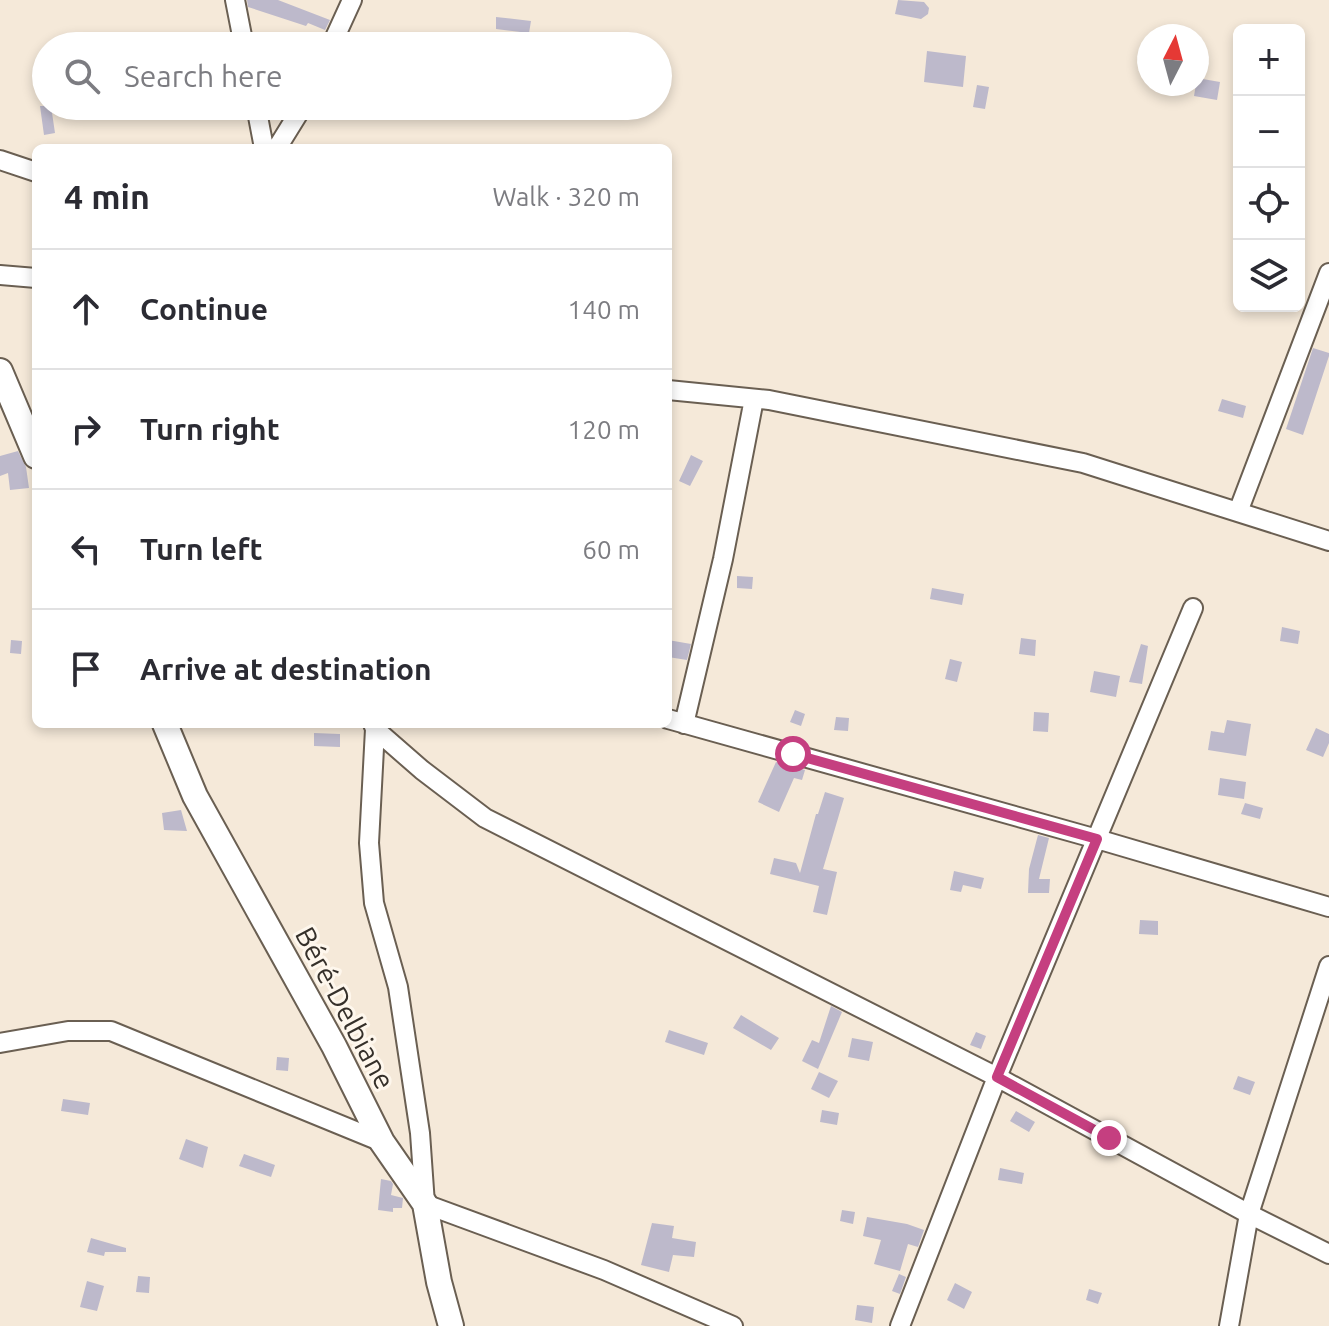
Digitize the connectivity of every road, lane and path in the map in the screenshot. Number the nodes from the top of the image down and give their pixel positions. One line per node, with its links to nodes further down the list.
1 (235, 0): 3 (street)
2 (352, 0): 4 (street)
3 (241, 32)
4 (337, 32)
5 (259, 120): 7 (street)
6 (294, 120): 8 (street)
7 (263, 144)
8 (279, 144)
9 (0, 160): 10 (street)
10 (32, 171)
11 (1329, 273): 18 (street)
12 (0, 275): 13 (street)
13 (32, 278)
14 (2, 381): 17 (street)
15 (672, 390): 16 (street)
16 (754, 399): 18 (street); 21 (street)
17 (32, 445)
18 (1238, 512): 19 (street)
19 (1329, 541)
20 (1193, 608): 25 (street)
21 (676, 721): 25 (street)
22 (167, 728): 30 (street, Béré-Delbiane)
23 (374, 728): 31 (street)
24 (375, 728): 29 (street)
25 (1097, 839): 26 (street); 29 (street)
26 (1329, 907)
27 (1329, 966): 32 (street)
28 (0, 1043): 30 (street)
29 (997, 1077): 32 (street); 36 (street)
30 (382, 1142): 31 (street, Béré-Delbiane)
31 (425, 1204): 34 (street, Béré-Delbiane); 35 (street)
32 (1249, 1214): 33 (street); 37 (street)
33 (1329, 1254)
34 (451, 1326)
35 (733, 1326)
36 (900, 1326)
37 (1229, 1326)

